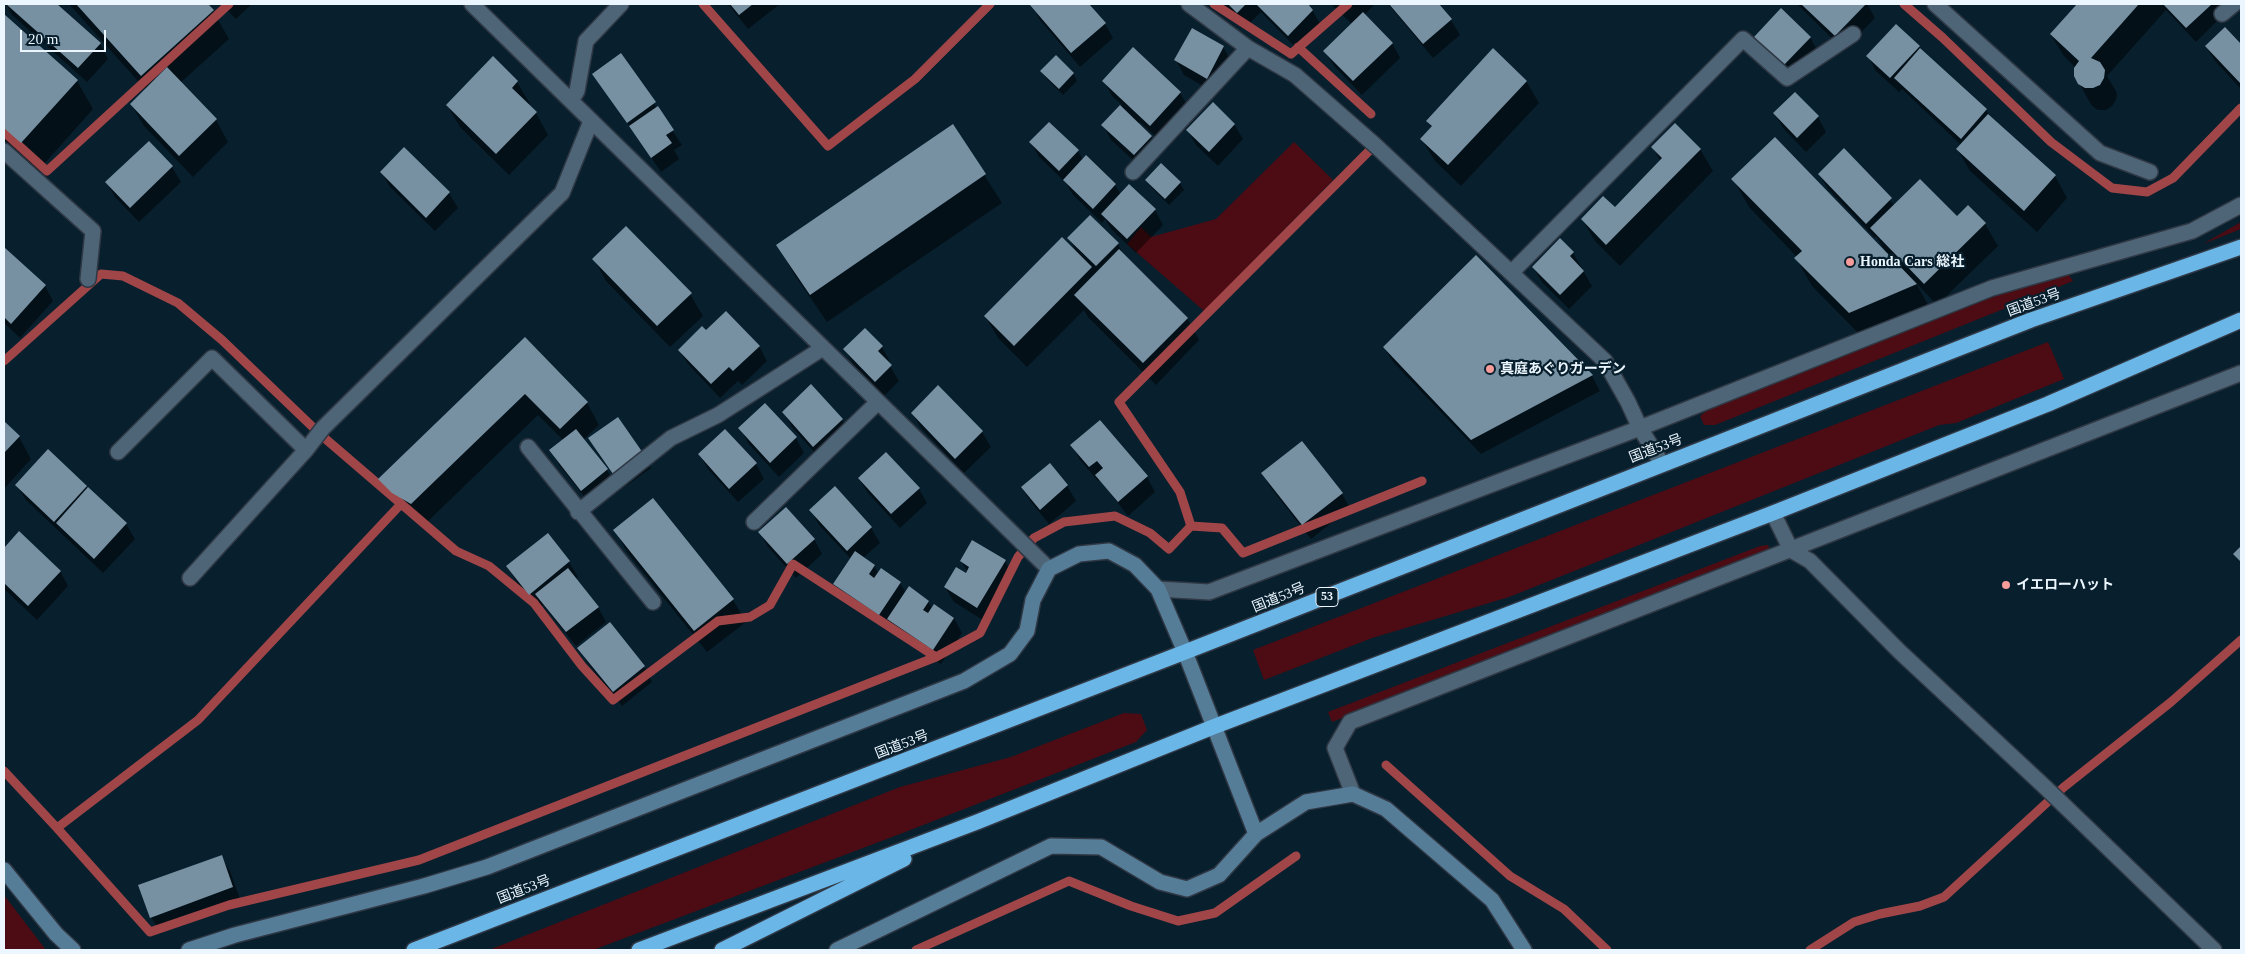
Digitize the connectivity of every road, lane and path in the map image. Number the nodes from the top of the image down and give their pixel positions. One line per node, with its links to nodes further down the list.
1 (472, 4): 9 (street)
2 (621, 4): 9 (street)
3 (1189, 4): 8 (street)
4 (1935, 4): 13 (street)
5 (2234, 4): 6 (street)
6 (2222, 14)
7 (1853, 34): 16 (street)
8 (1248, 48): 12 (street); 16 (street)
9 (571, 101): 10 (street)
10 (591, 121): 19 (street); 23 (street)
11 (4, 151): 17 (street)
12 (1134, 172)
13 (2150, 172)
14 (2241, 205): 22 (street)
15 (2241, 247): 26 (highway, 国道53号 / 53)
16 (1511, 273): 22 (street)
17 (88, 279)
18 (2241, 320): 28 (highway)
19 (823, 348): 21 (street); 27 (street)
20 (2241, 373): 30 (street)
21 (878, 402): 29 (street); 31 (street)
22 (1640, 428): 26 (street); 33 (street)
23 (314, 439): 25 (street); 32 (street)
24 (528, 447): 27 (street)
25 (118, 452)
26 (1662, 464): 35 (highway, 国道53号 / 53)
27 (578, 512): 34 (street)
28 (1773, 513): 30 (street); 36 (highway)
29 (754, 522)
30 (1791, 550): 37 (street); 48 (street)
31 (1049, 569): 33 (street); 43 (street)
32 (190, 578)
33 (1158, 589): 35 (street)
34 (653, 602)
35 (1185, 652): 36 (street); 44 (highway, 国道53号 / 53)
36 (1213, 727): 38 (highway); 39 (street)
37 (1353, 794): 39 (street); 47 (street)
38 (977, 822): 45 (highway); 46 (highway)
39 (1256, 834): 41 (street)
40 (4, 870): 42 (street)
41 (843, 949)
42 (73, 950)
43 (189, 950)
44 (414, 950)
45 (639, 950)
46 (722, 950)
47 (1524, 950)
48 (2214, 950)

